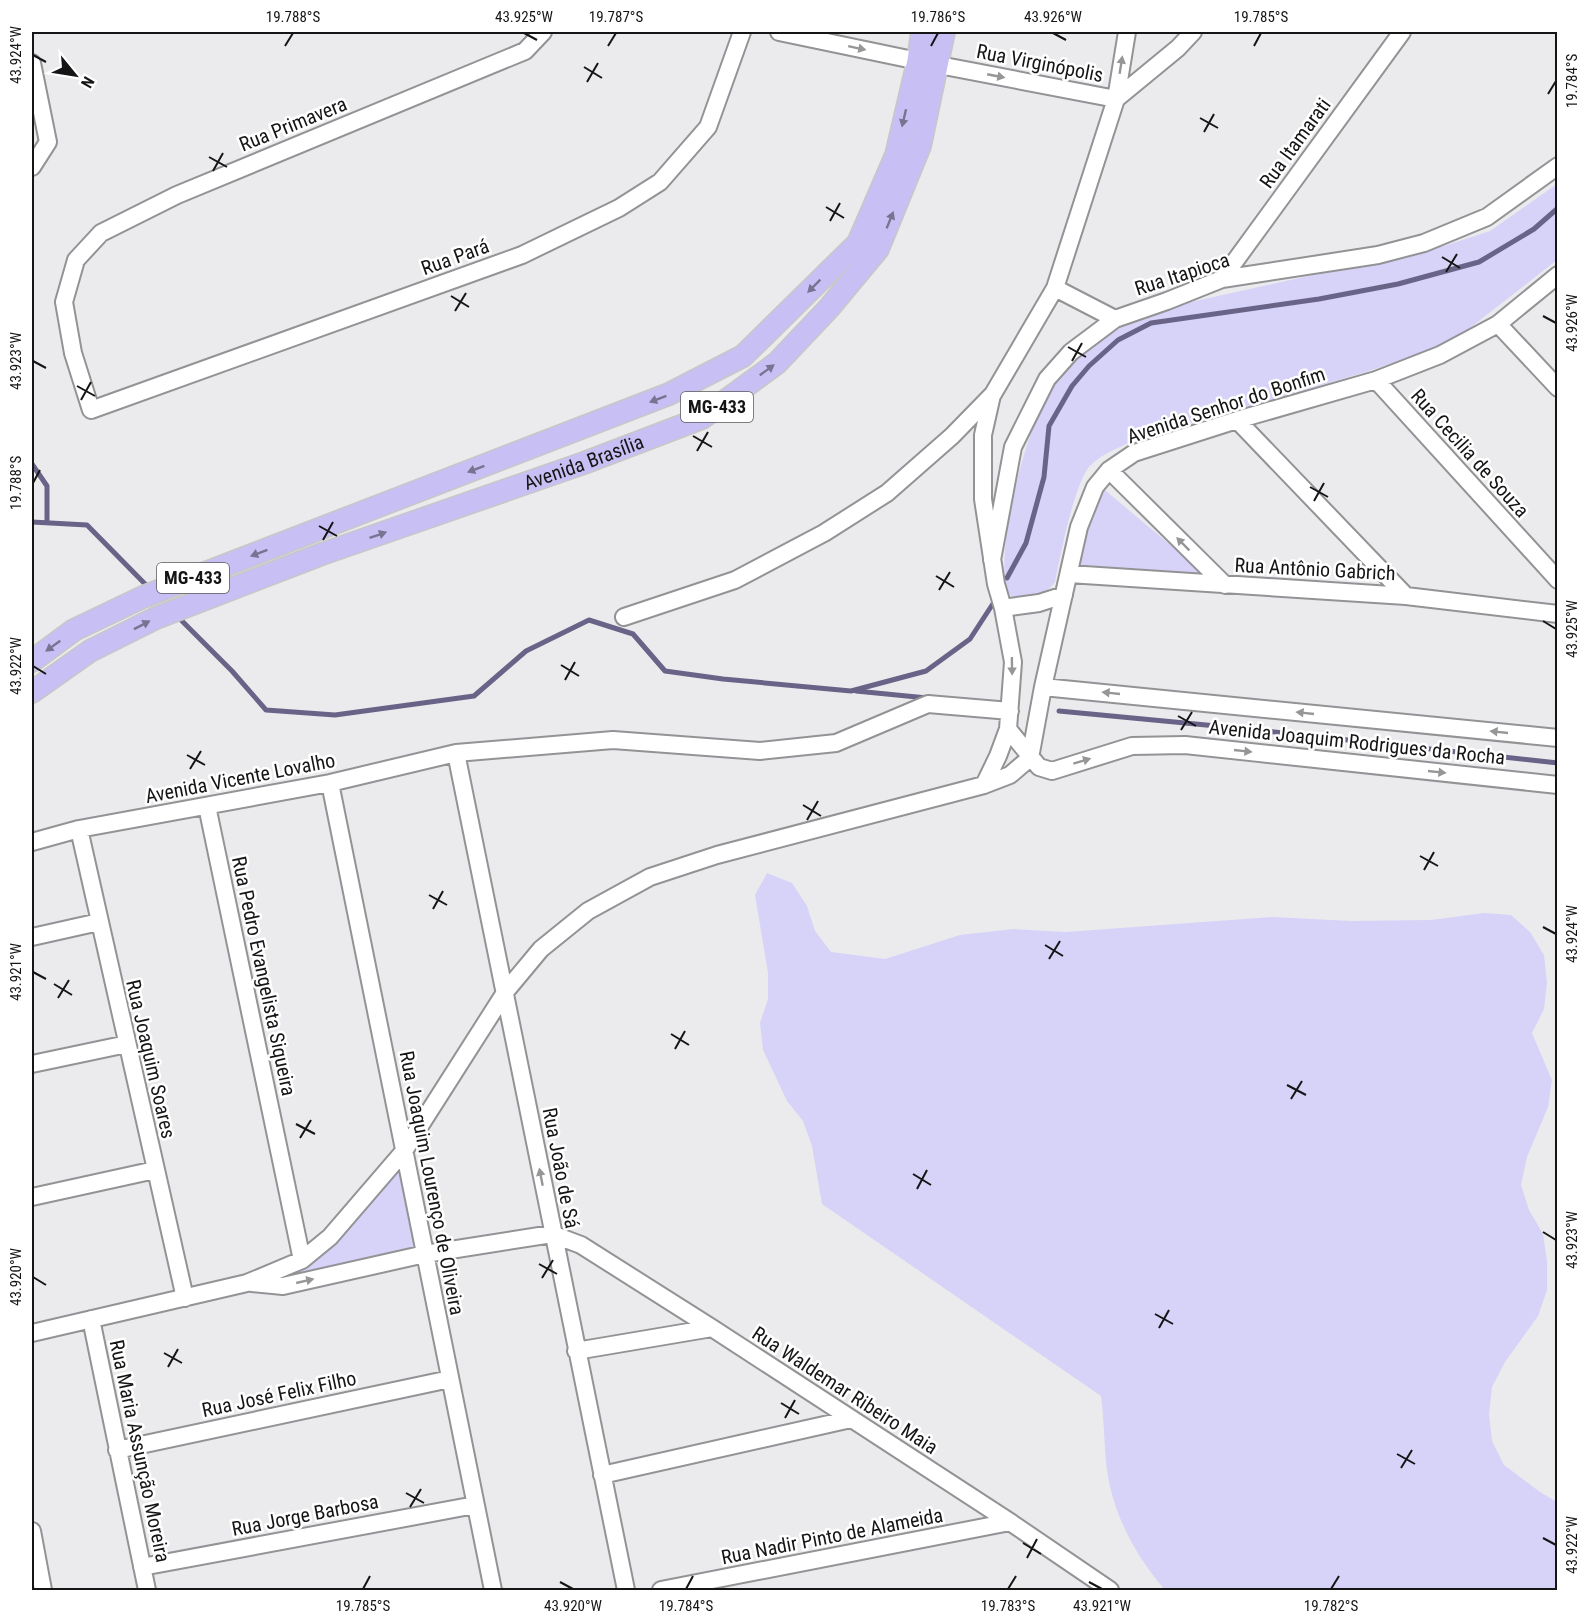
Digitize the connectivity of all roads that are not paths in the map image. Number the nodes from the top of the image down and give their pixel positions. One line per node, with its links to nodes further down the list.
1 (543, 32): 24 (street, Rua Primavera)
2 (742, 32): 24 (street, Rua Pará)
3 (779, 32): 9 (street, Rua Virginópolis, one-way to 9)
4 (922, 32): 9 (main road, Avenida Brasília / MG-433)
5 (944, 32): 11 (main road, Avenida Brasília / MG-433)
6 (1127, 32): 13 (street, one-way to 6)
7 (1193, 32): 13 (street)
8 (1402, 32): 17 (street, Rua Itamarati)
9 (918, 61): 11 (street, Rua Virginópolis); 36 (main road, Avenida Brasília / MG-433, one-way to 36)
10 (32, 63): 12 (street)
11 (939, 65): 13 (street, Rua Virginópolis, one-way to 13); 38 (main road, Avenida Brasília / MG-433, one-way to 11)
12 (34, 88): 15 (street)
13 (1116, 99): 18 (street)
14 (1557, 166): 17 (street, Rua Itapioca)
15 (32, 167)
16 (1557, 275): 20 (street, Avenida Senhor do Bonfim)
17 (1222, 279): 19 (street, Rua Itapioca)
18 (1055, 288): 19 (street); 23 (street)
19 (1115, 319): 27 (street, Rua Itapioca)
20 (1498, 324): 21 (street, Avenida Senhor do Bonfim); 22 (street)
21 (1376, 380): 25 (street, Avenida Senhor do Bonfim); 29 (street, Rua Cecilia de Souza)
22 (1557, 388)
23 (993, 394): 27 (street); 35 (street)
24 (91, 410)
25 (1237, 420): 26 (street, Avenida Senhor do Bonfim); 32 (street)
26 (1109, 470): 28 (street, Avenida Senhor do Bonfim); 30 (street, one-way to 26)
27 (992, 560): 33 (street)
28 (1069, 574): 30 (street, Rua Antônio Gabrich); 31 (street, Avenida Senhor do Bonfim)
29 (1557, 580)
30 (1225, 585): 32 (street, Rua Antônio Gabrich)
31 (1064, 595): 33 (street); 37 (street, Avenida Senhor do Bonfim)
32 (1406, 596): 34 (street, Rua Antônio Gabrich)
33 (1003, 608): 39 (street, one-way to 39)
34 (1557, 614)
35 (624, 617)
36 (32, 661)
37 (1043, 687): 41 (street, Avenida Joaquim Rodrigues da Rocha, one-way to 37); 43 (street, Avenida Senhor do Bonfim)
38 (32, 692)
39 (1010, 711): 40 (street); 42 (street, Avenida Vicente Lovalho)
40 (1008, 729): 43 (street); 45 (street)
41 (1557, 738)
42 (456, 753): 44 (street, Avenida Vicente Lovalho); 52 (street, Rua João de Sá)
43 (1030, 758): 45 (street); 46 (street, Avenida Joaquim Rodrigues da Rocha, one-way to 46)
44 (330, 783): 47 (street, Avenida Vicente Lovalho); 55 (street, Rua Joaquim Lourenço de Oliveira)
45 (984, 785): 52 (street)
46 (1557, 785)
47 (207, 806): 48 (street, Avenida Vicente Lovalho); 60 (street, Rua Pedro Evangelista Siqueira)
48 (79, 829): 49 (street, Avenida Vicente Lovalho); 50 (street, Rua Joaquim Soares)
49 (32, 842)
50 (99, 922): 51 (street); 53 (street, Rua Joaquim Soares)
51 (32, 937)
52 (506, 991): 55 (street); 58 (street, Rua João de Sá, one-way to 52)
53 (127, 1044): 54 (street); 56 (street, Rua Joaquim Soares)
54 (32, 1064)
55 (404, 1151): 59 (street, Rua Joaquim Lourenço de Oliveira); 60 (street)
56 (155, 1170): 57 (street); 62 (street, Rua Joaquim Soares)
57 (32, 1197)
58 (552, 1234): 59 (street); 64 (street, Rua Waldemar Ribeiro Maia); 66 (street, Rua João de Sá)
59 (425, 1254): 61 (street, one-way to 59); 67 (street, Rua Joaquim Lourenço de Oliveira)
60 (302, 1260): 61 (street)
61 (247, 1283): 62 (street)
62 (186, 1298): 63 (street)
63 (91, 1319): 65 (street); 69 (street, Rua Maria Assunção Moreira)
64 (712, 1328): 66 (street); 68 (street, Rua Waldemar Ribeiro Maia)
65 (32, 1333)
66 (576, 1351): 70 (street, Rua João de Sá)
67 (450, 1379): 69 (street, Rua José Felix Filho); 71 (street, Rua Joaquim Lourenço de Oliveira)
68 (851, 1419): 70 (street); 72 (street, Rua Waldemar Ribeiro Maia)
69 (117, 1450): 74 (street, Rua Maria Assunção Moreira)
70 (602, 1475): 78 (street, Rua João de Sá)
71 (475, 1505): 74 (street, Rua Jorge Barbosa); 77 (street, Rua Joaquim Lourenço de Oliveira)
72 (1010, 1522): 79 (street, Rua Nadir Pinto de Alameida); 80 (street, Rua Waldemar Ribeiro Maia)
73 (32, 1531): 75 (street)
74 (142, 1567): 76 (street, Rua Maria Assunção Moreira)
75 (43, 1590)
76 (147, 1590)
77 (493, 1590)
78 (626, 1590)
79 (661, 1590)
80 (1110, 1590)

